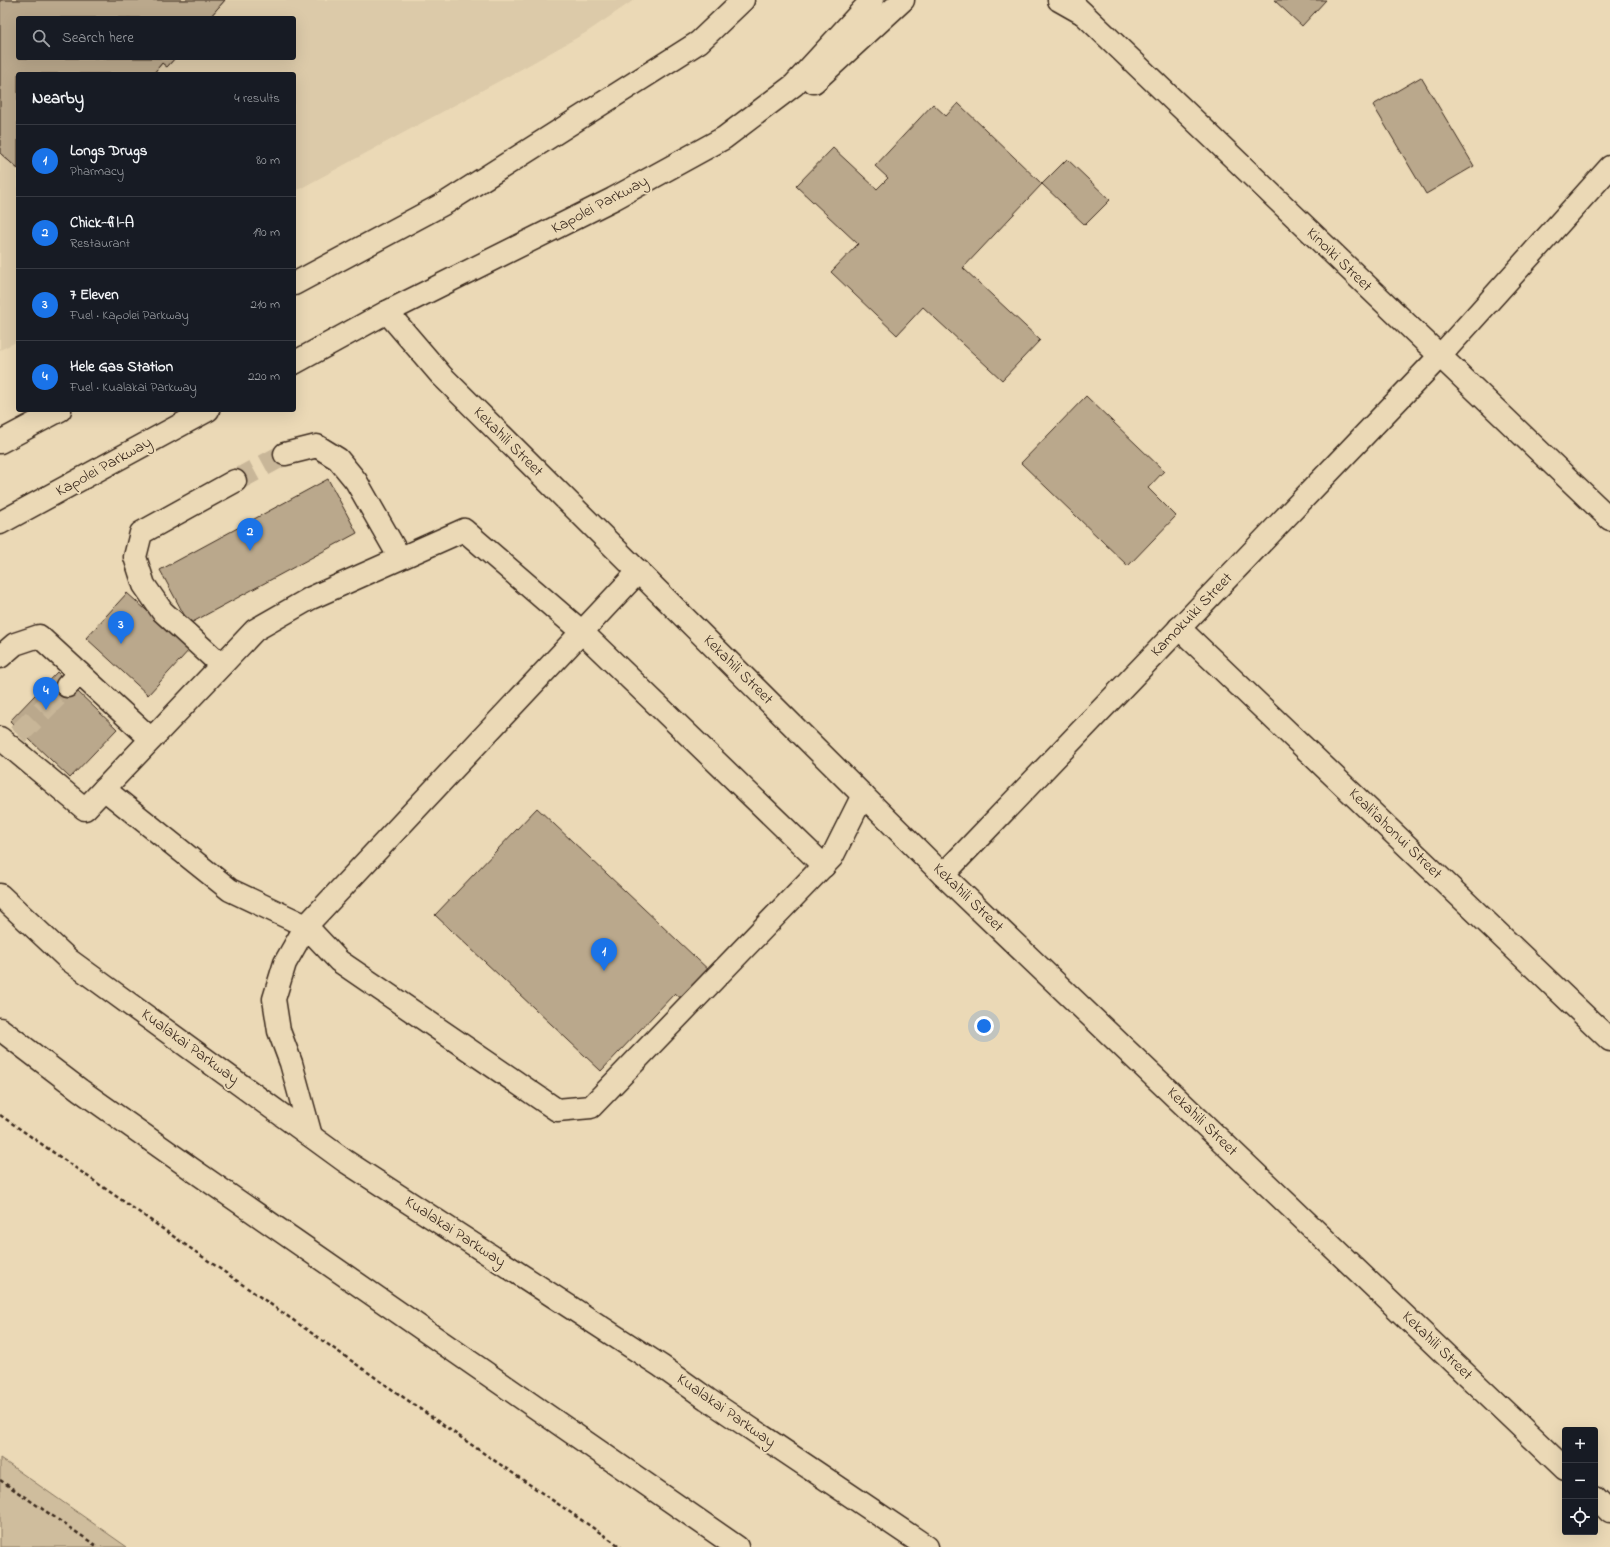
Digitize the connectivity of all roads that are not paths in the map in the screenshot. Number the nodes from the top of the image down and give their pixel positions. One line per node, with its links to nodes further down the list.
1 (743, 0): 8 (main road)
2 (872, 0): 6 (main road, Kapolei Parkway)
3 (903, 0): 6 (main road)
4 (1059, 0): 5 (main road, Kinoiki Street)
5 (1075, 4): 10 (main road, Kinoiki Street)
6 (724, 138): 9 (main road, Kapolei Parkway)
7 (1610, 167): 10 (main road, Kamokuiki Street)
8 (296, 283)
9 (388, 312): 11 (main road, Kapolei Parkway); 20 (main road, Kekahili Street)
10 (1440, 356): 17 (main road, Kinoiki Street); 21 (main road, Kamokuiki Street)
11 (296, 362)
12 (56, 412): 14 (main road)
13 (204, 412): 18 (main road, Kapolei Parkway)
14 (0, 442)
15 (285, 454): 19 (main road)
16 (235, 481): 24 (main road)
17 (1610, 519)
18 (0, 524)
19 (400, 558): 22 (main road); 24 (main road)
20 (639, 571): 22 (main road); 28 (main road, Kekahili Street)
21 (1179, 628): 30 (main road, Kamokuiki Street); 34 (main road, Keali'iahonui Street)
22 (582, 632): 29 (main road); 32 (main road)
23 (0, 657): 25 (main road)
24 (221, 666): 25 (main road)
25 (151, 739): 27 (main road)
26 (9, 740): 27 (main road)
27 (104, 789): 32 (main road)
28 (863, 795): 29 (main road); 30 (main road, Kekahili Street)
29 (824, 866): 32 (main road)
30 (943, 875): 36 (main road, Kekahili Street)
31 (0, 895): 35 (main road, Kualakai Parkway)
32 (306, 926): 35 (main road)
33 (0, 1029): 39 (main road)
34 (1610, 1040)
35 (311, 1136): 40 (main road, Kualakai Parkway)
36 (1562, 1466)
37 (1597, 1499): 38 (main road)
38 (1610, 1512)
39 (737, 1547)
40 (927, 1547)

